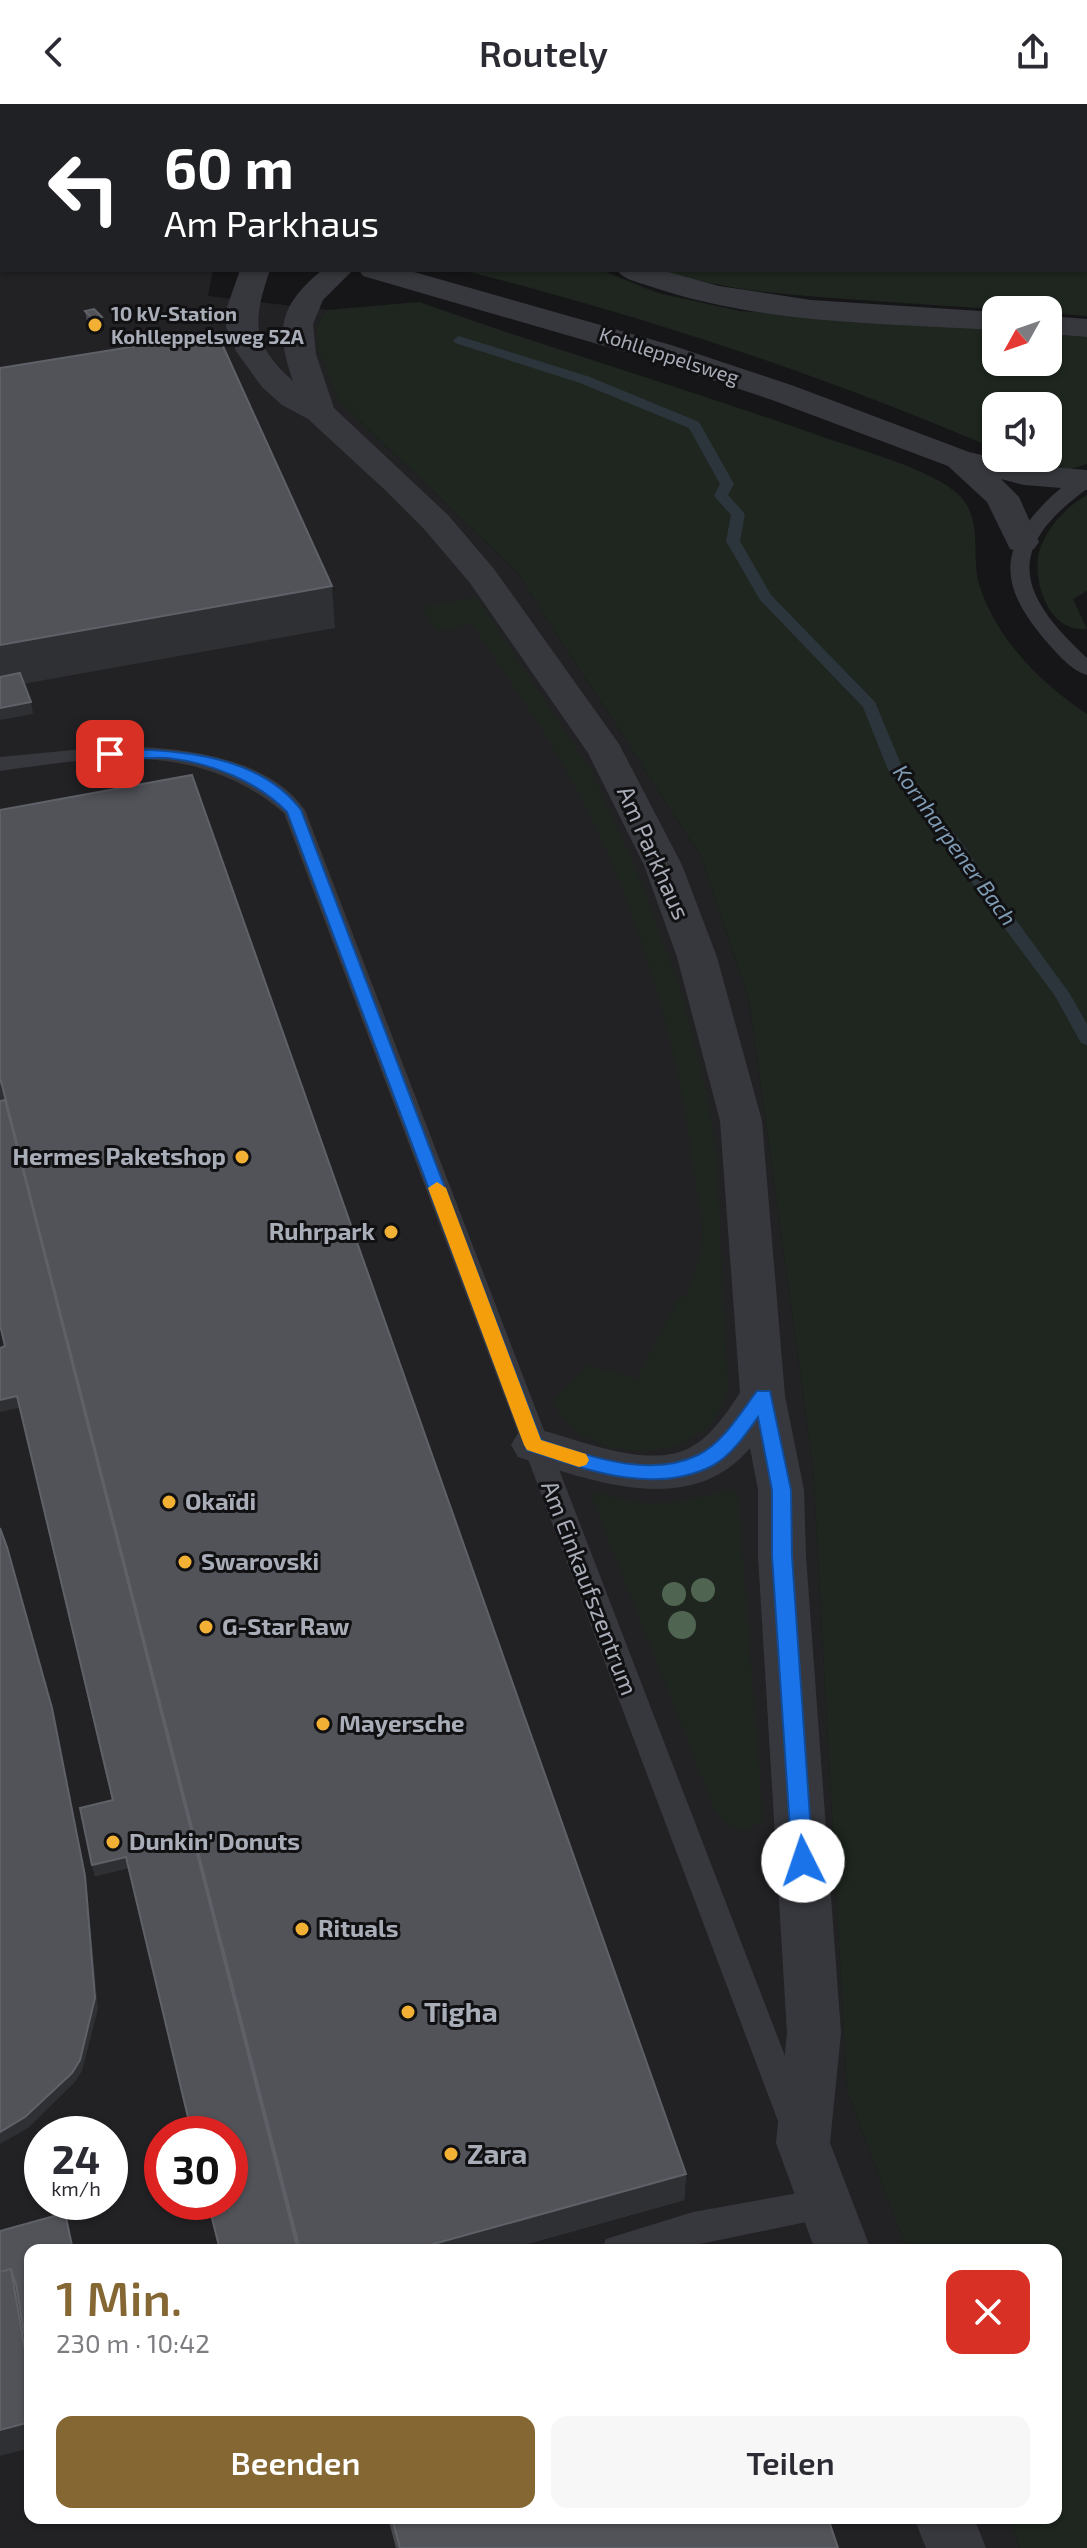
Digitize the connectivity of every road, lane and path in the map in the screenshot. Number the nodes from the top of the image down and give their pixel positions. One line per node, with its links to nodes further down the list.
1 (254, 272): 8 (street, Am Parkhaus)
2 (336, 272): 8 (street, Am Parkhaus)
3 (381, 272): 9 (street, Kohlleppelsweg)
4 (638, 272): 5 (street)
5 (982, 320)
6 (1062, 326): 7 (street)
7 (1087, 328)
8 (319, 412): 14 (street, Am Parkhaus)
9 (958, 459): 10 (street, Kohlleppelsweg); 11 (street, Kohlleppelsweg)
10 (1087, 480): 11 (lane, Kohlleppelsweg)
11 (1022, 542): 12 (lane, Kohlleppelsweg)
12 (1087, 669)
13 (0, 764): 15 (lane, Am Einkaufszentrum)
14 (763, 1396): 15 (street); 16 (street, Am Parkhaus)
15 (534, 1445): 16 (lane, Am Einkaufszentrum)
16 (803, 2143): 17 (street, Am Einkaufszentrum)
17 (835, 2227): 18 (lane)
18 (638, 2244)
19 (946, 2524): 20 (street)
20 (956, 2548)

